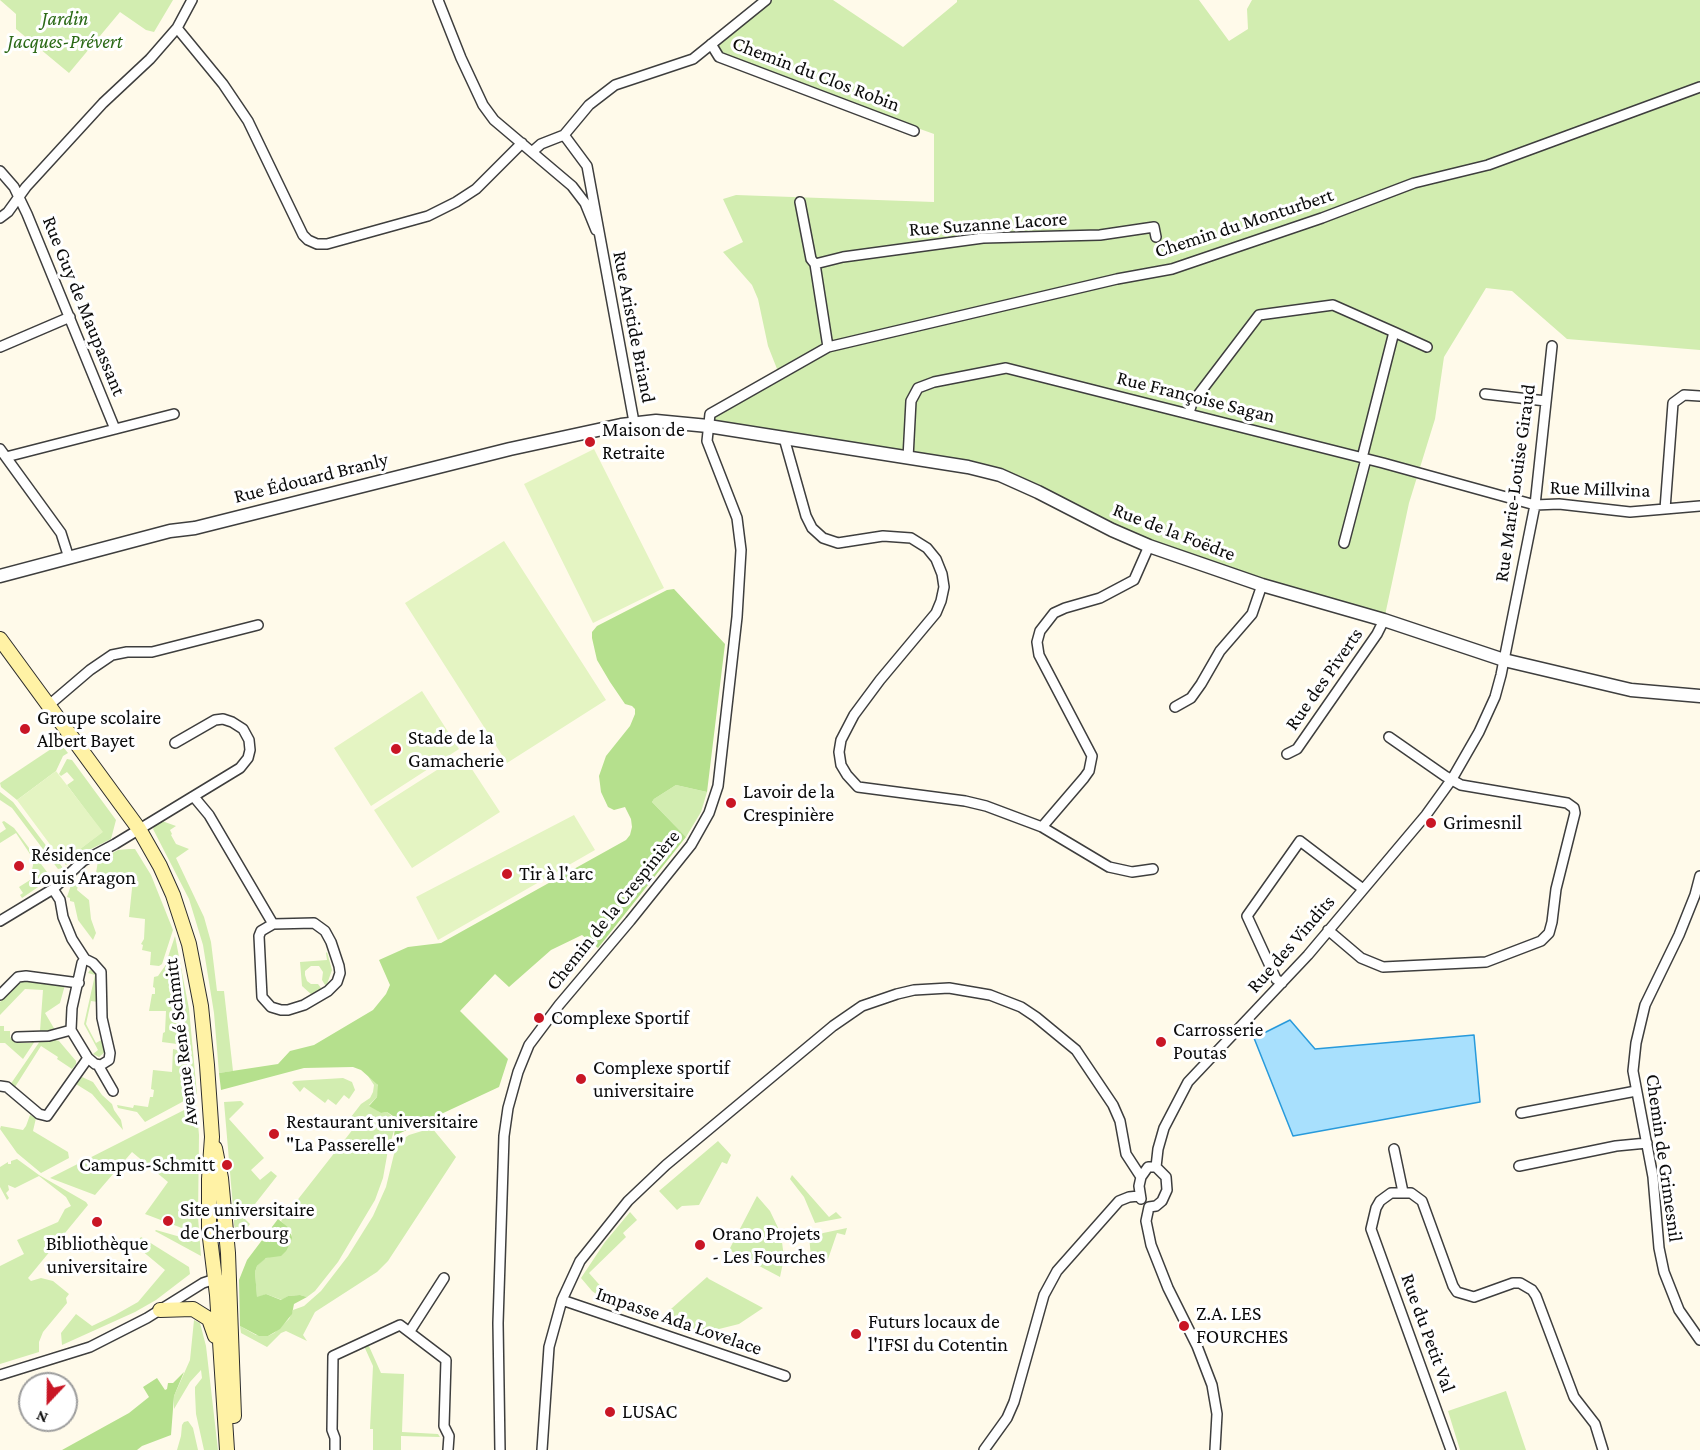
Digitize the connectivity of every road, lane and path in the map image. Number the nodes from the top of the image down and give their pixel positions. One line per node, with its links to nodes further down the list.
1 (192, 0): 4 (street)
2 (438, 0): 9 (street, Rue Aristide Briand)
3 (766, 0): 5 (street)
4 (177, 28): 9 (street); 12 (street)
5 (711, 44): 7 (street, Chemin du Clos Robin); 8 (street)
6 (1700, 87): 20 (street, Chemin du Monturbert)
7 (914, 131)
8 (564, 135): 10 (street); 16 (street, Rue Aristide Briand)
9 (522, 143): 10 (street, Rue Aristide Briand)
10 (532, 152): 16 (street, Rue Aristide Briand)
11 (0, 171): 12 (street, Rue Guy de Maupassant)
12 (19, 197): 14 (street); 18 (street, Rue Guy de Maupassant)
13 (800, 202): 17 (street)
14 (0, 218)
15 (1156, 237): 17 (street, Rue Suzanne Lacore)
16 (600, 239): 29 (street, Rue Aristide Briand)
17 (815, 264): 20 (street)
18 (70, 317): 22 (street); 31 (street, Rue Guy de Maupassant)
19 (1394, 332): 23 (street); 27 (street); 35 (street)
20 (828, 346): 30 (street, Chemin du Monturbert)
21 (1552, 346): 26 (street, Rue Marie-Louise Giraud)
22 (0, 347)
23 (1427, 347)
24 (1485, 394): 26 (street)
25 (1700, 396): 38 (street)
26 (1546, 401): 36 (street, Rue Marie-Louise Giraud)
27 (1189, 413): 34 (street, Rue Françoise Sagan); 35 (street, Rue Françoise Sagan)
28 (174, 414): 31 (street)
29 (633, 422): 30 (street, Rue de la Foëdre); 41 (street, Rue Édouard Branly)
30 (708, 426): 32 (street, Rue de la Foëdre); 98 (street, Chemin de la Crespinière)
31 (116, 429): 33 (street)
32 (784, 438): 34 (street, Rue de la Foëdre); 56 (street)
33 (3, 453): 41 (street)
34 (908, 458): 40 (street, Rue de la Foëdre)
35 (1364, 459): 36 (street, Rue Françoise Sagan); 39 (street)
36 (1534, 505): 38 (street, Rue Millvina); 47 (street, Rue Marie-Louise Giraud)
37 (1700, 506): 38 (street, Rue Millvina)
38 (1665, 509)
39 (1344, 543)
40 (1149, 546): 43 (street, Rue de la Foëdre); 56 (street)
41 (69, 558): 42 (street, Rue Édouard Branly)
42 (0, 576)
43 (1262, 585): 44 (street, Rue de la Foëdre); 50 (street)
44 (1384, 620): 47 (street, Rue de la Foëdre); 53 (street, Rue des Piverts)
45 (258, 625): 49 (street)
46 (0, 639): 49 (main road, Avenue René Schmitt)
47 (1504, 660): 48 (street, Rue de la Foëdre); 54 (street, Rue des Vindits)
48 (1700, 696)
49 (49, 705): 57 (main road, Avenue René Schmitt)
50 (1175, 707)
51 (1389, 737): 54 (street)
52 (175, 743): 55 (street)
53 (1287, 754)
54 (1452, 779): 61 (street, Rue des Vindits); 64 (street)
55 (194, 797): 57 (street); 63 (street)
56 (1042, 827): 58 (street)
57 (139, 829): 60 (street); 85 (main road, Avenue René Schmitt)
58 (1153, 869)
59 (1700, 876): 75 (street, Chemin de Grimesnil)
60 (52, 889): 62 (street); 65 (street)
61 (1364, 889): 64 (street, Rue des Vindits); 67 (street)
62 (0, 921)
63 (273, 924): 63 (street)
64 (1328, 930): 67 (street, Rue des Vindits)
65 (85, 959): 66 (street); 72 (street)
66 (79, 983): 68 (street); 69 (street)
67 (1282, 983): 80 (street, Rue des Vindits)
68 (0, 995)
69 (71, 1030): 70 (street); 71 (street)
70 (17, 1037)
71 (88, 1058): 72 (street); 73 (street)
72 (98, 1065): 74 (street)
73 (0, 1086)
74 (113, 1091)
75 (1636, 1091): 76 (street); 77 (street, Chemin de Grimesnil)
76 (1521, 1113)
77 (1647, 1143): 79 (street); 90 (street, Chemin de Grimesnil)
78 (1394, 1149): 82 (street)
79 (1519, 1166)
80 (1156, 1167): 81 (street); 84 (street)
81 (1140, 1178): 83 (street); 87 (street)
82 (1403, 1192): 102 (street, Rue du Petit Val); 103 (street)
83 (1139, 1196): 84 (street); 100 (street)
84 (1149, 1206): 101 (street)
85 (222, 1278): 88 (street); 91 (main road, Avenue René Schmitt); 95 (main road, Avenue René Schmitt)
86 (444, 1278): 89 (street)
87 (562, 1300): 93 (street, Impasse Ada Lovelace); 99 (street)
88 (160, 1310): 91 (main road); 92 (street)
89 (410, 1331): 96 (street); 97 (street)
90 (1700, 1340)
91 (222, 1365): 94 (main road, Avenue René Schmitt)
92 (0, 1375)
93 (785, 1376)
94 (228, 1450)
95 (235, 1450)
96 (335, 1450)
97 (448, 1450)
98 (500, 1450)
99 (542, 1450)
100 (984, 1450)
101 (1215, 1450)
102 (1451, 1450)
103 (1603, 1450)

